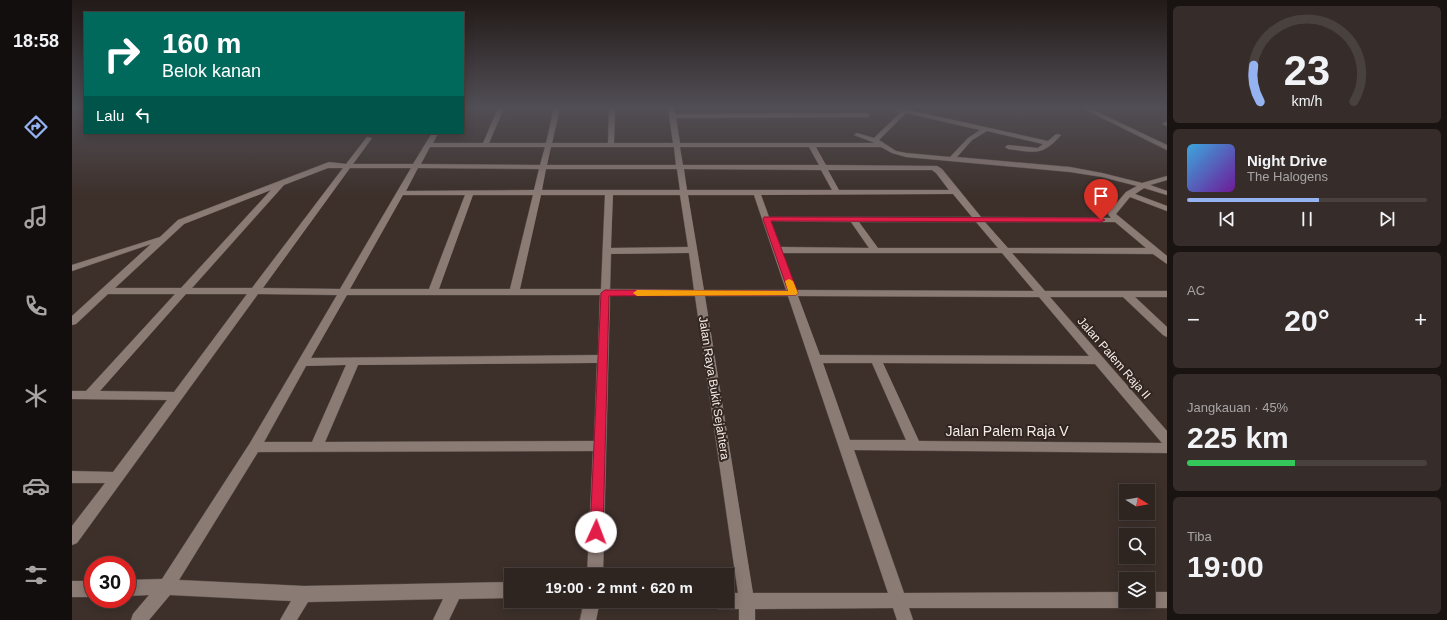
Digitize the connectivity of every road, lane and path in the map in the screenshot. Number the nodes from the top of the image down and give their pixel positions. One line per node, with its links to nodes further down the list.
1 (433, 137): 15 (street)
2 (488, 137): 16 (street)
3 (550, 137): 17 (street)
4 (610, 137): 19 (street)
5 (675, 137): 20 (street, Jalan Raya Bukit Sejahtera)
6 (864, 137): 13 (street)
7 (878, 137): 13 (street)
8 (974, 137): 26 (street)
9 (1022, 137): 14 (street)
10 (1056, 137): 14 (street)
11 (1144, 137): 23 (street)
12 (369, 138): 25 (street)
13 (875, 140): 18 (street)
14 (1049, 143): 24 (street)
15 (428, 145): 16 (street); 30 (street)
16 (485, 145): 17 (street)
17 (548, 145): 19 (street); 31 (street)
18 (882, 145): 21 (street); 26 (street)
19 (610, 146): 20 (street)
20 (677, 146): 21 (street); 32 (street, Jalan Raya Bukit Sejahtera)
21 (812, 146): 33 (street)
22 (1008, 147): 24 (street)
23 (1167, 148)
24 (1031, 150): 27 (street)
25 (357, 154): 28 (street); 29 (street)
26 (951, 160): 27 (street)
27 (1039, 165): 36 (street)
28 (327, 166): 29 (street, Jalan Palem Raja II); 35 (street)
29 (348, 166): 30 (street, Jalan Palem Raja II); 63 (street)
30 (416, 166): 31 (street, Jalan Palem Raja II); 38 (street)
31 (543, 167): 32 (street, Jalan Palem Raja II); 40 (street)
32 (680, 168): 33 (street, Jalan Palem Raja II); 42 (street, Jalan Raya Bukit Sejahtera)
33 (823, 168): 37 (street, Jalan Palem Raja II); 44 (street)
34 (1167, 178): 36 (street)
35 (283, 183): 52 (street); 62 (street)
36 (1145, 184): 45 (street); 46 (street)
37 (955, 192): 44 (street); 50 (street, Jalan Palem Raja II)
38 (400, 193): 39 (street); 64 (street)
39 (470, 193): 40 (street); 65 (street)
40 (537, 193): 41 (street); 66 (street)
41 (609, 193): 42 (street); 55 (street)
42 (684, 193): 43 (street); 53 (street, Jalan Raya Bukit Sejahtera)
43 (757, 193): 44 (street); 48 (street)
44 (837, 193)
45 (1167, 193)
46 (1129, 194): 47 (street); 51 (street)
47 (1167, 209)
48 (766, 219): 49 (street); 54 (street)
49 (854, 219): 50 (street); 56 (street)
50 (978, 219): 51 (street); 57 (street, Jalan Palem Raja II)
51 (1117, 220): 58 (street)
52 (162, 238): 60 (street); 61 (street)
53 (693, 250): 55 (street); 68 (street, Jalan Raya Bukit Sejahtera)
54 (778, 250): 56 (street); 69 (street)
55 (607, 251): 67 (street)
56 (876, 251): 57 (street)
57 (1005, 251): 58 (street); 70 (street, Jalan Palem Raja II)
58 (1155, 251): 59 (street)
59 (1167, 261)
60 (72, 268)
61 (105, 291): 62 (street); 73 (street)
62 (183, 291): 63 (street); 82 (street)
63 (255, 292): 64 (street); 83 (street)
64 (343, 292): 65 (street); 80 (street)
65 (433, 292): 66 (street)
66 (514, 293): 67 (street)
67 (605, 293): 68 (street); 75 (street)
68 (700, 293): 69 (street); 107 (street, Jalan Raya Bukit Sejahtera)
69 (793, 293): 70 (street); 76 (street)
70 (1041, 294): 71 (street); 78 (street, Jalan Palem Raja II)
71 (1126, 294): 72 (street); 74 (street)
72 (1167, 294)
73 (72, 322)
74 (1167, 333)
75 (603, 359): 79 (street); 86 (street)
76 (816, 359): 77 (street); 85 (street)
77 (876, 359): 78 (street); 87 (street)
78 (1098, 360): 84 (street, Jalan Palem Raja II)
79 (354, 361): 80 (street); 89 (street)
80 (303, 362): 88 (street)
81 (72, 395): 82 (street)
82 (88, 396): 83 (street)
83 (178, 396): 92 (street)
84 (1167, 440)
85 (846, 445): 87 (street, Jalan Palem Raja V); 105 (street)
86 (600, 446): 89 (street); 94 (street)
87 (915, 446): 90 (street, Jalan Palem Raja V)
88 (254, 447): 89 (street); 95 (street)
89 (316, 447)
90 (1167, 448)
91 (72, 477): 92 (street)
92 (118, 478): 93 (street)
93 (72, 538)
94 (595, 568)
95 (166, 587): 96 (street); 101 (street); 109 (street)
96 (136, 588)
97 (72, 589): 98 (street)
98 (84, 589)
99 (455, 590): 100 (street); 101 (street); 111 (street)
100 (504, 590)
101 (304, 594): 110 (street)
102 (1119, 600): 105 (street)
103 (1155, 600): 104 (street)
104 (1167, 600)
105 (900, 601): 107 (street); 114 (street)
106 (734, 602): 107 (street)
107 (747, 602): 113 (street, Jalan Raya Bukit Sejahtera)
108 (591, 608): 112 (street)
109 (139, 620)
110 (288, 620)
111 (441, 620)
112 (588, 620)
113 (747, 620)
114 (905, 620)

